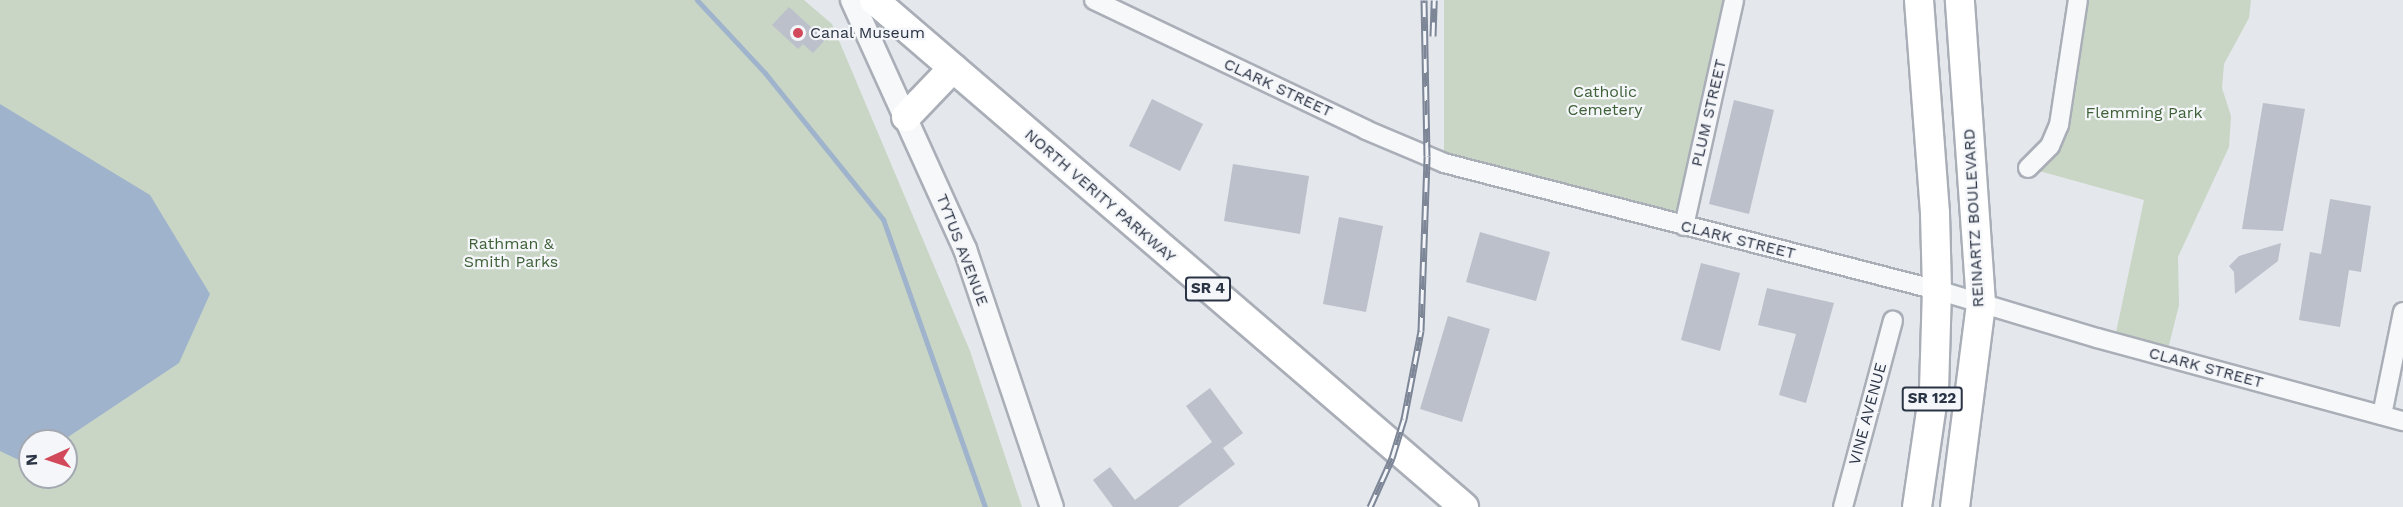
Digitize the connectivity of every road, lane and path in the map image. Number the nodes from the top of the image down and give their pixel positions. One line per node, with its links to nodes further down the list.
1 (852, 0): 9 (street, TYTUS AVENUE)
2 (874, 0): 8 (main road, NORTH VERITY PARKWAY / SR 4)
3 (1094, 0): 11 (street, CLARK STREET)
4 (1734, 0): 11 (street, PLUM STREET)
5 (1919, 0): 12 (main road, SR 122)
6 (1960, 0): 13 (main road, REINARTZ BOULEVARD)
7 (2079, 0): 10 (street)
8 (953, 68): 9 (main road); 19 (main road, NORTH VERITY PARKWAY / SR 4)
9 (906, 117): 18 (street, TYTUS AVENUE)
10 (2028, 168)
11 (1684, 226): 12 (street, CLARK STREET)
12 (1937, 290): 13 (street, CLARK STREET); 21 (main road, SR 122)
13 (1981, 303): 16 (street, CLARK STREET); 22 (main road, REINARTZ BOULEVARD)
14 (2403, 312): 16 (street)
15 (1893, 321): 20 (street, VINE AVENUE)
16 (2382, 415): 17 (street, CLARK STREET)
17 (2403, 421)
18 (1052, 507)
19 (1464, 507)
20 (1843, 507)
21 (1917, 507)
22 (1955, 507)

